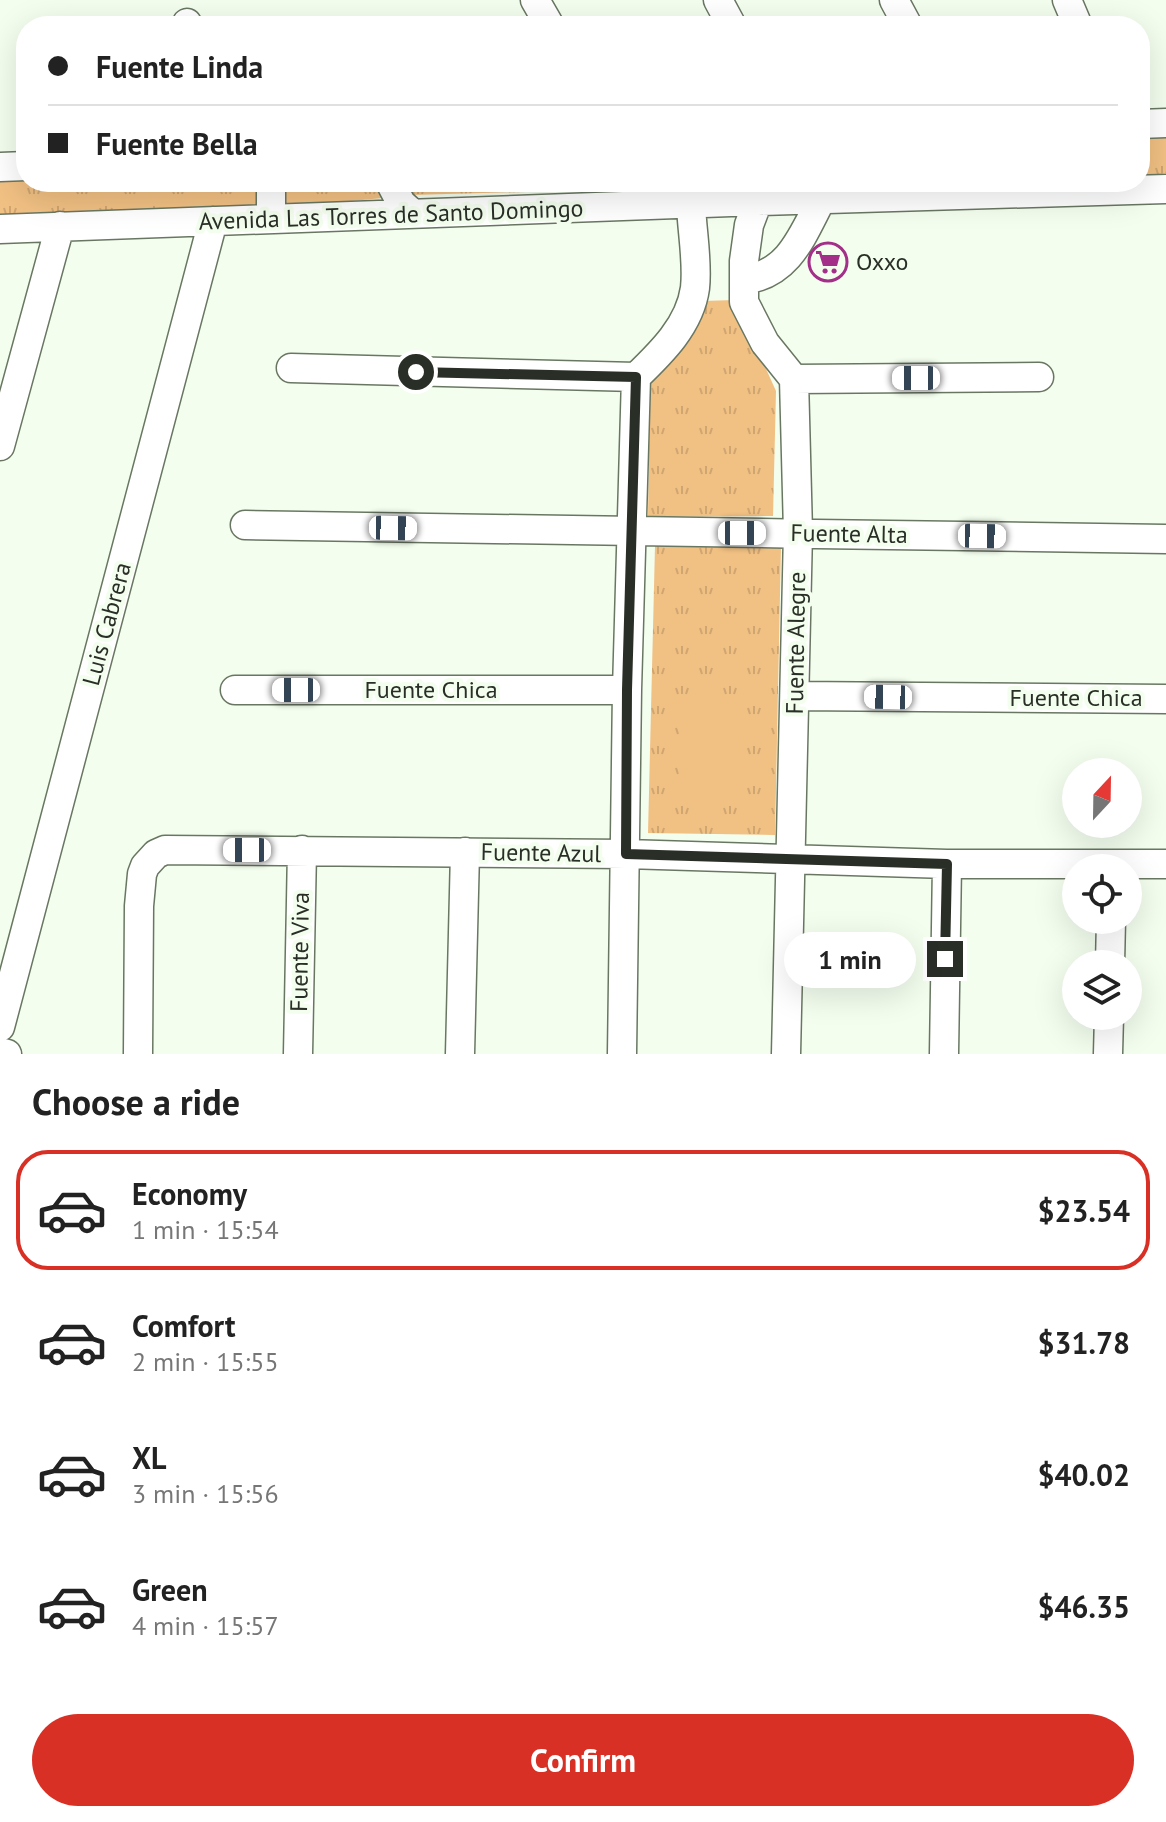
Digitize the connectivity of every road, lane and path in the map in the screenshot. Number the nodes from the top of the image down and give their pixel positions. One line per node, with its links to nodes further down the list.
1 (271, 192): 8 (street)
2 (395, 192): 7 (street)
3 (758, 192): 5 (street, Avenida Las Torres de Santo Domingo); 6 (street, Avenida Las Torres de Santo Domingo); 12 (street)
4 (974, 192): 5 (street, Avenida Las Torres de Santo Domingo)
5 (821, 200): 12 (street)
6 (691, 205): 7 (street, Avenida Las Torres de Santo Domingo); 14 (street)
7 (412, 213): 8 (street, Avenida Las Torres de Santo Domingo)
8 (271, 218): 9 (street, Avenida Las Torres de Santo Domingo)
9 (213, 221): 10 (street, Avenida Las Torres de Santo Domingo); 34 (street, Luis Cabrera)
10 (60, 226): 11 (street, Avenida Las Torres de Santo Domingo); 17 (street)
11 (0, 229)
12 (744, 280): 16 (street)
13 (291, 368): 14 (street)
14 (636, 377): 20 (street)
15 (1039, 377): 16 (street)
16 (794, 379): 19 (street, Fuente Alegre)
17 (0, 446)
18 (245, 525): 20 (street, Fuente Alta)
19 (798, 532): 20 (street, Fuente Alta); 21 (street, Fuente Alta); 24 (street, Fuente Alegre)
20 (631, 533): 23 (street)
21 (1166, 539)
22 (235, 690): 23 (street, Fuente Chica)
23 (627, 690): 28 (street)
24 (795, 696): 25 (street, Fuente Chica); 29 (street, Fuente Alegre)
25 (1166, 699)
26 (302, 850): 27 (street, Fuente Azul); 38 (street, Fuente Azul); 39 (street, Fuente Viva)
27 (465, 852): 28 (street, Fuente Azul); 40 (street)
28 (626, 854): 29 (street, Fuente Azul); 41 (street)
29 (791, 860): 30 (street, Fuente Azul); 42 (street, Fuente Alegre)
30 (947, 864): 32 (street, Fuente Azul); 43 (street)
31 (1166, 864): 33 (street, Fuente Azul)
32 (1062, 865)
33 (1142, 865)
34 (0, 1027)
35 (1109, 1030): 44 (street)
36 (0, 1052): 37 (street)
37 (7, 1054)
38 (138, 1054)
39 (298, 1054)
40 (460, 1054)
41 (622, 1054)
42 (786, 1054)
43 (944, 1054)
44 (1108, 1054)

